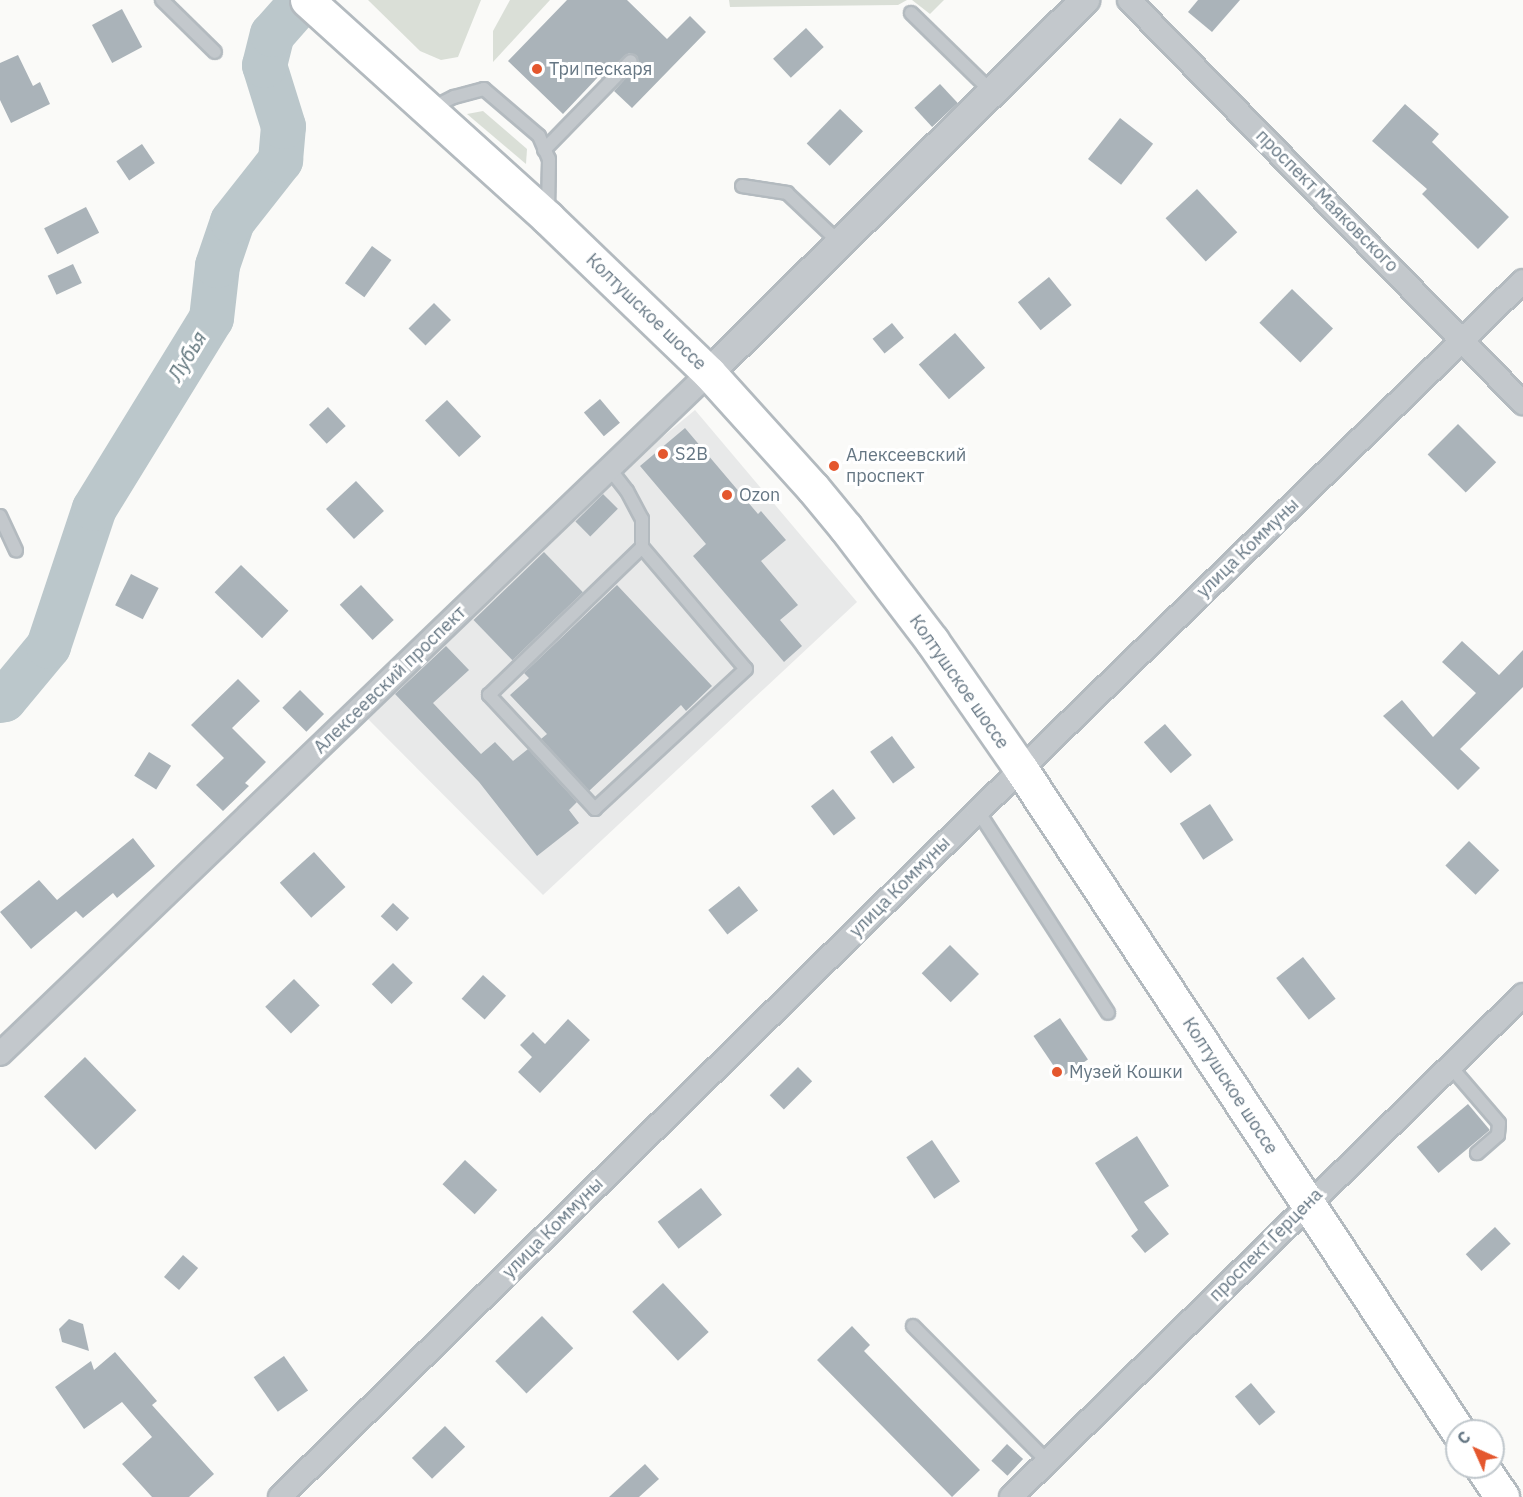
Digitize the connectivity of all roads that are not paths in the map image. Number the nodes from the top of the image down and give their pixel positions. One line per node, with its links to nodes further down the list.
1 (162, 0): 6 (lane)
2 (307, 0): 9 (main road, Колтушское шоссе)
3 (1084, 0): 8 (street, Алексеевский проспект)
4 (1129, 0): 15 (street, проспект Маяковского)
5 (911, 13): 8 (lane)
6 (214, 52)
7 (631, 61): 10 (lane)
8 (992, 92): 13 (street, Алексеевский проспект)
9 (428, 110): 10 (lane); 12 (main road, Колтушское шоссе)
10 (544, 150): 12 (lane)
11 (742, 186): 13 (lane)
12 (548, 218): 16 (main road, Колтушское шоссе)
13 (840, 243): 16 (street, Алексеевский проспект)
14 (1523, 281): 15 (street, улица Коммуны)
15 (1463, 339): 17 (street, проспект Маяковского); 22 (street, улица Коммуны)
16 (709, 373): 18 (street, Алексеевский проспект); 22 (main road, Колтушское шоссе)
17 (1523, 403)
18 (609, 468): 20 (lane); 26 (street, Алексеевский проспект)
19 (0, 516): 21 (lane)
20 (642, 547): 20 (lane)
21 (16, 550)
22 (1021, 769): 23 (street, улица Коммуны); 29 (main road, Колтушское шоссе)
23 (978, 810): 25 (lane); 34 (street, улица Коммуны)
24 (1523, 995): 27 (street, проспект Герцена)
25 (1108, 1013)
26 (0, 1054)
27 (1450, 1066): 28 (lane); 29 (street, проспект Герцена)
28 (1477, 1153)
29 (1308, 1204): 31 (main road, Колтушское шоссе); 32 (street, проспект Герцена)
30 (913, 1326): 32 (lane)
31 (1450, 1419)
32 (1047, 1461): 35 (street, проспект Герцена)
33 (1490, 1479): 36 (main road)
34 (280, 1497)
35 (1011, 1497)
36 (1502, 1497)

